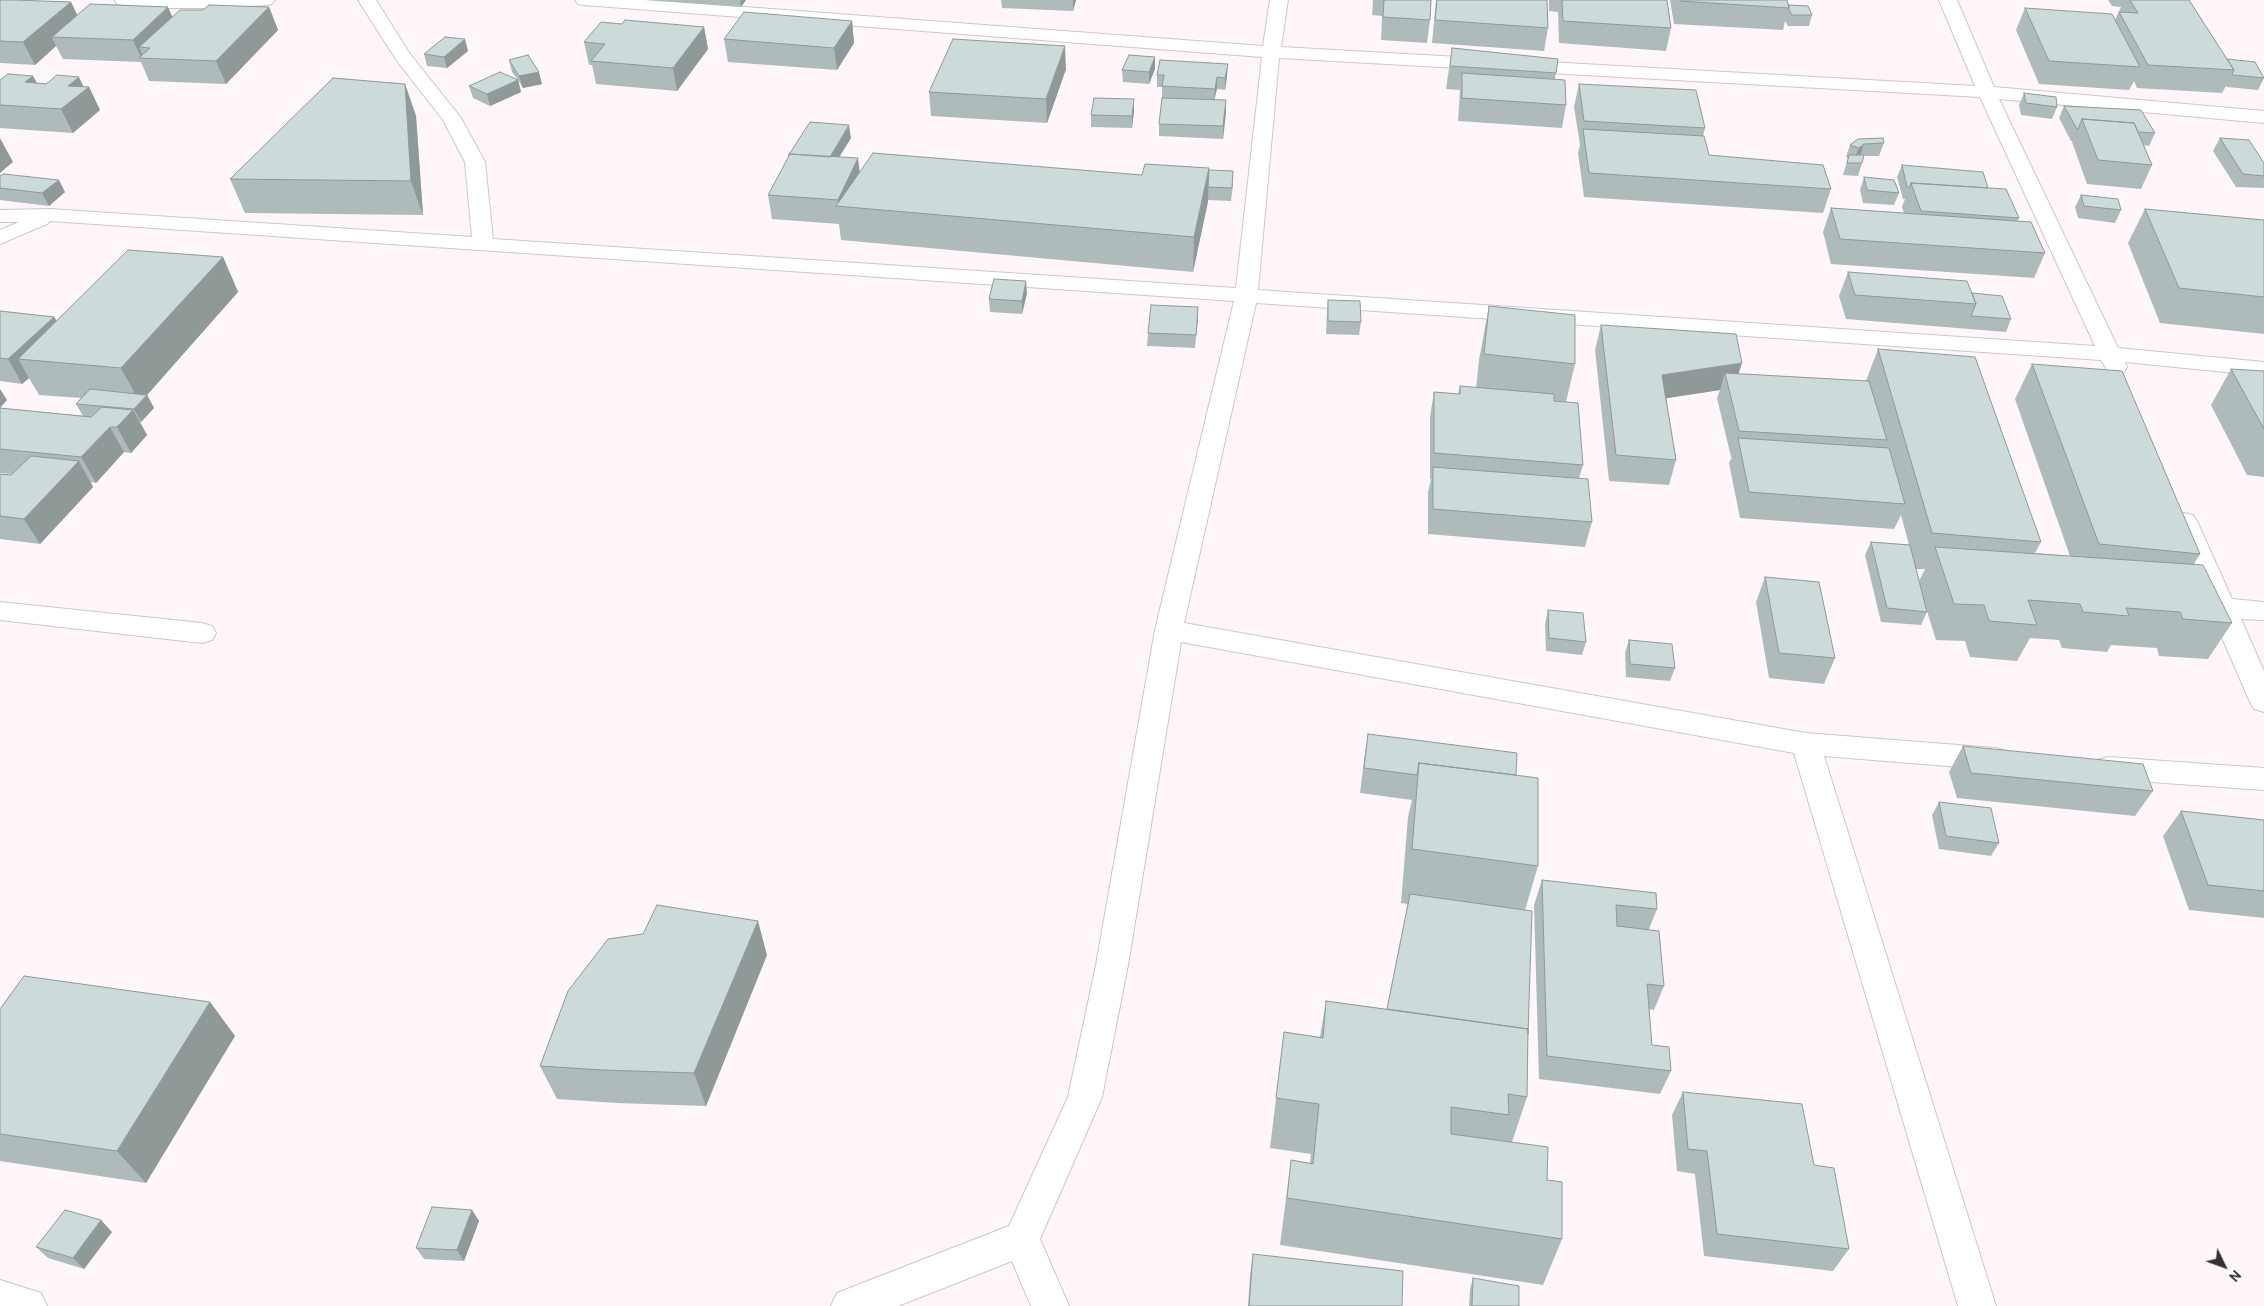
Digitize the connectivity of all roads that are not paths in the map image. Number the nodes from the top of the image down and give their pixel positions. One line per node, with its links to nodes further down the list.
1 (123, 0): 2 (street)
2 (266, 0)
3 (367, 0): 13 (street)
4 (584, 0): 7 (street)
5 (1279, 0): 7 (street)
6 (1948, 0): 8 (street)
7 (1271, 52): 8 (street); 14 (street)
8 (1987, 92): 9 (street); 15 (street)
9 (2264, 117)
10 (50, 215): 11 (street); 12 (street); 13 (street)
11 (0, 216)
12 (0, 238)
13 (483, 245): 14 (street)
14 (1246, 297): 15 (street); 22 (street)
15 (2110, 354): 16 (street); 17 (street)
16 (2264, 369)
17 (2126, 390)
18 (2174, 499): 19 (street)
19 (2223, 608): 21 (street); 24 (street)
20 (0, 611): 23 (street)
21 (2264, 611)
22 (1169, 630): 25 (street); 29 (street)
23 (202, 632)
24 (2264, 702)
25 (1806, 744): 26 (street); 34 (street)
26 (2021, 761)
27 (2079, 766): 28 (street)
28 (2264, 779)
29 (1022, 1239): 32 (street); 33 (street)
30 (0, 1299): 31 (street)
31 (28, 1306)
32 (850, 1306)
33 (1050, 1306)
34 (1977, 1306)

